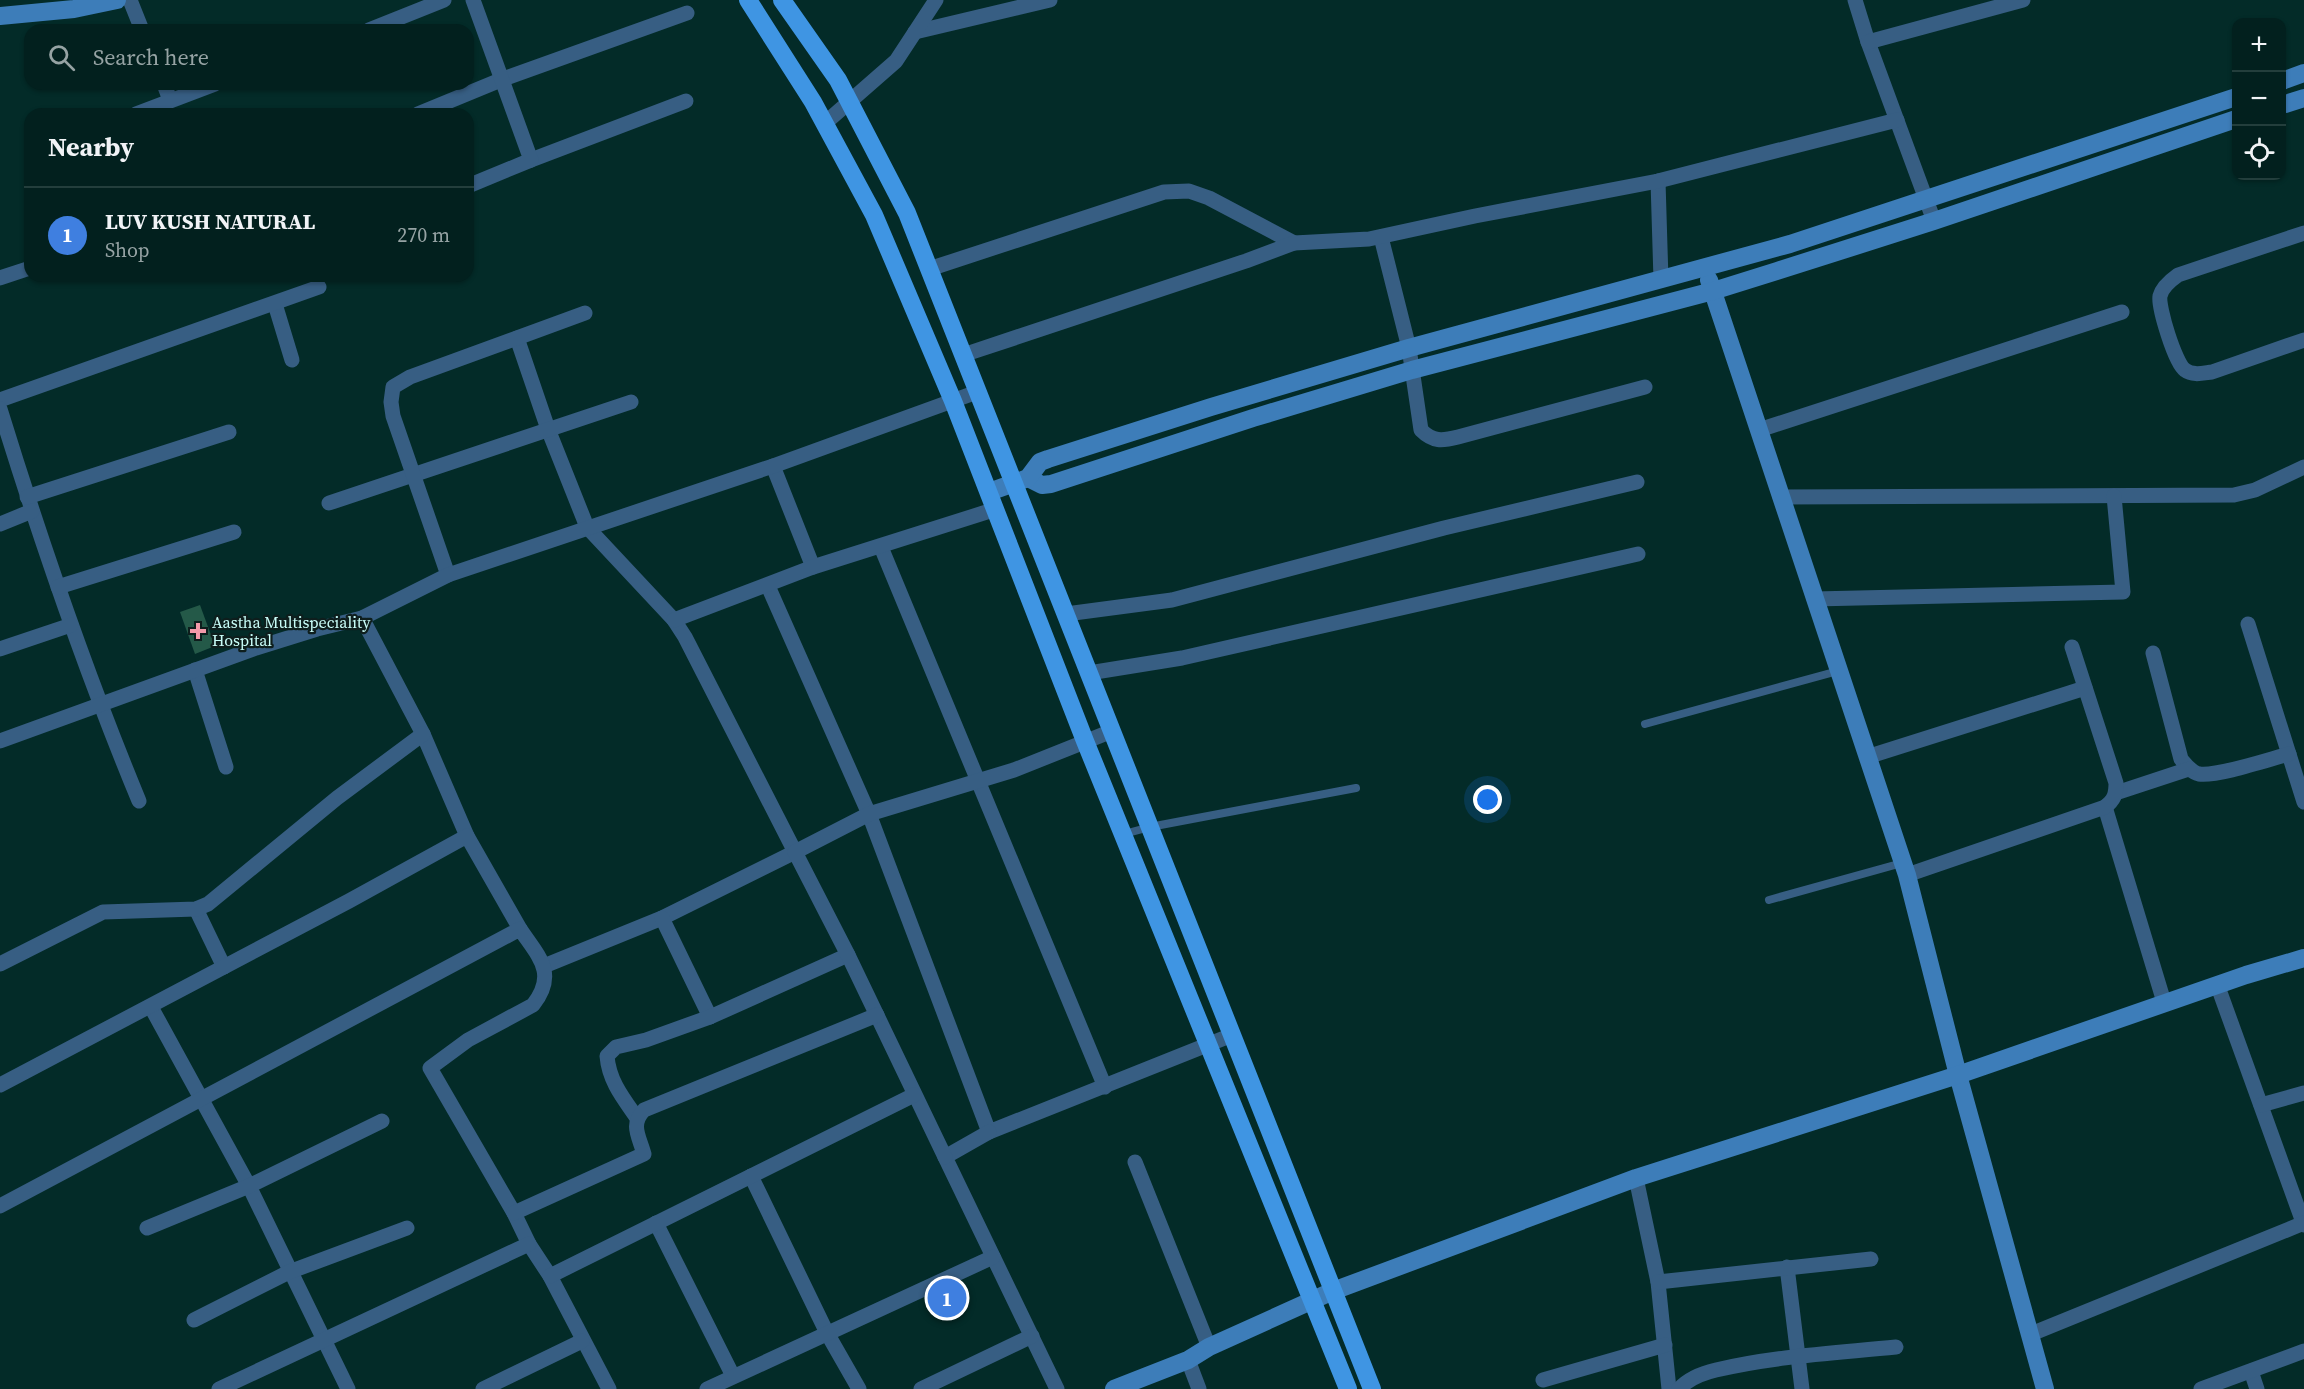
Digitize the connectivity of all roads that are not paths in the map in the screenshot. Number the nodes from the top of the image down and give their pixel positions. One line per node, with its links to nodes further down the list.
1 (117, 0): 12 (street)
2 (130, 0): 13 (street)
3 (444, 0): 14 (street)
4 (473, 0): 18 (street)
5 (748, 0): 32 (main road)
6 (782, 0): 26 (main road)
7 (936, 0): 15 (street)
8 (1050, 0): 15 (street)
9 (1855, 0): 16 (street)
10 (2023, 0): 16 (street)
11 (687, 13): 18 (street)
12 (0, 16)
13 (140, 24)
14 (384, 24)
15 (915, 32): 26 (street)
16 (1868, 42): 30 (street)
17 (2304, 73): 19 (street)
18 (502, 79): 29 (street); 33 (street)
19 (2286, 80)
20 (166, 90): 24 (street)
21 (198, 90): 24 (street)
22 (2232, 98): 36 (street)
23 (2304, 98): 27 (street)
24 (170, 100): 28 (street)
25 (686, 101): 33 (street)
26 (849, 102): 32 (street); 42 (main road)
27 (2286, 104)
28 (151, 108)
29 (432, 108)
30 (1897, 120): 34 (street); 36 (street)
31 (2232, 120): 37 (street)
32 (824, 124): 60 (main road)
33 (531, 160): 35 (street)
34 (1658, 181): 39 (street); 45 (street)
35 (474, 184)
36 (1926, 200): 37 (street); 41 (street)
37 (1934, 221): 47 (street)
38 (2304, 233): 52 (street)
39 (1381, 237): 40 (street); 53 (street)
40 (1294, 243): 42 (street); 54 (street)
41 (1705, 268): 45 (street); 47 (street)
42 (929, 269): 54 (main road)
43 (24, 270): 44 (street)
44 (0, 278)
45 (1661, 280): 53 (street)
46 (319, 287): 48 (street)
47 (1713, 291): 56 (street); 64 (street)
48 (275, 304): 55 (street); 59 (street)
49 (2122, 312): 64 (street)
50 (585, 313): 51 (street)
51 (517, 338): 63 (street); 68 (street)
52 (2304, 340)
53 (1409, 348): 56 (street); 69 (street)
54 (963, 355): 58 (main road)
55 (292, 360)
56 (1412, 370): 57 (street); 69 (street)
57 (1645, 387)
58 (977, 392): 60 (street); 69 (main road)
59 (0, 400)
60 (953, 401): 66 (street); 73 (main road)
61 (631, 402): 63 (street)
62 (0, 410): 75 (street)
63 (548, 429): 68 (street); 77 (street)
64 (1759, 430): 72 (street)
65 (229, 432): 75 (street)
66 (773, 466): 77 (street); 81 (street)
67 (2304, 467): 71 (street)
68 (415, 474): 74 (street); 82 (street)
69 (1020, 481): 73 (street); 86 (main road)
70 (1637, 482): 86 (street)
71 (2114, 496): 72 (street); 85 (street)
72 (1780, 497): 85 (street)
73 (992, 501): 79 (street); 103 (main road)
74 (328, 503)
75 (29, 504): 76 (street); 84 (street)
76 (0, 525)
77 (587, 527): 82 (street); 88 (street)
78 (234, 532): 84 (street)
79 (881, 548): 81 (street); 108 (street)
80 (1638, 554): 96 (street)
81 (813, 567): 83 (street)
82 (448, 574): 87 (street)
83 (768, 586): 88 (street); 114 (street)
84 (58, 587): 90 (street)
85 (1814, 599): 95 (street)
86 (1066, 614): 96 (main road)
87 (362, 618): 94 (street); 101 (street)
88 (674, 620): 118 (street)
89 (2248, 624): 104 (street)
90 (71, 625): 92 (street); 98 (street)
91 (2072, 647): 97 (street)
92 (0, 649)
93 (2153, 653): 107 (street)
94 (195, 670): 98 (street); 106 (street)
95 (1838, 671): 99 (lane); 105 (street)
96 (1089, 673): 100 (main road)
97 (2085, 688): 105 (street); 110 (street)
98 (99, 705): 102 (street); 111 (street)
99 (1645, 723)
100 (1112, 731): 103 (street); 115 (main road)
101 (423, 734): 117 (street); 121 (street)
102 (0, 741)
103 (1085, 741): 108 (street); 116 (main road)
104 (2289, 754): 107 (street); 112 (street)
105 (1867, 757): 119 (street)
106 (226, 767)
107 (2189, 769): 110 (street)
108 (979, 780): 114 (street); 138 (street)
109 (1356, 788): 115 (lane)
110 (2116, 793): 113 (street)
111 (139, 801)
112 (2304, 802)
113 (2105, 807): 119 (street); 130 (street)
114 (869, 814): 118 (street); 145 (street)
115 (1150, 827): 116 (lane); 134 (main road)
116 (1124, 834): 135 (main road)
117 (467, 836): 123 (street); 128 (street)
118 (795, 852): 122 (street); 124 (street)
119 (1904, 869): 120 (lane); 136 (street)
120 (1769, 900)
121 (196, 909): 126 (street); 128 (street)
122 (662, 918): 127 (street); 133 (street)
123 (520, 929): 127 (street); 141 (street)
124 (848, 956): 132 (street); 133 (street)
125 (2304, 958): 129 (street)
126 (0, 964)
127 (544, 966): 152 (street)
128 (224, 967): 131 (street)
129 (2217, 984): 130 (street); 142 (street)
130 (2164, 1002): 136 (street)
131 (151, 1006): 137 (street); 141 (street)
132 (877, 1015): 140 (street); 143 (street)
133 (710, 1017): 143 (street)
134 (1232, 1035): 135 (street); 164 (main road)
135 (1209, 1044): 138 (street); 165 (main road)
136 (1958, 1075): 149 (street); 168 (street)
137 (0, 1085)
138 (1105, 1087): 145 (street)
139 (2304, 1093): 142 (street)
140 (914, 1095): 146 (street); 148 (street)
141 (200, 1098): 150 (street); 151 (street)
142 (2261, 1105): 154 (street)
143 (637, 1118): 152 (street)
144 (382, 1121): 150 (street)
145 (989, 1132): 146 (street)
146 (945, 1157): 158 (street)
147 (1135, 1162): 173 (street)
148 (751, 1176): 153 (street); 167 (street)
149 (1636, 1178): 163 (street); 164 (street)
150 (249, 1186): 155 (street); 161 (street)
151 (2, 1199)
152 (514, 1213): 157 (street)
153 (656, 1223): 162 (street); 179 (street)
154 (2304, 1224): 168 (street)
155 (147, 1228)
156 (407, 1228): 161 (street)
157 (529, 1244): 162 (street); 170 (street)
158 (993, 1257): 167 (street); 169 (street)
159 (1871, 1259): 160 (street)
160 (1787, 1267): 163 (street); 176 (street)
161 (289, 1272): 166 (street); 170 (street)
162 (550, 1276): 171 (street)
163 (1658, 1282): 172 (street)
164 (1333, 1291): 165 (street); 192 (main road)
165 (1312, 1300): 173 (street); 191 (main road)
166 (195, 1320)
167 (827, 1333): 179 (street); 186 (street)
168 (2031, 1334): 196 (street)
169 (1032, 1336): 187 (street); 188 (street)
170 (324, 1340): 181 (street); 182 (street)
171 (582, 1341): 183 (street); 184 (street)
172 (1665, 1345): 180 (street); 193 (street)
173 (1209, 1347): 177 (street)
174 (1896, 1347): 176 (street)
175 (2304, 1351): 178 (street)
176 (1798, 1357): 194 (street); 195 (street)
177 (1188, 1360): 189 (street); 190 (street)
178 (2251, 1371): 197 (street); 198 (street)
179 (733, 1376): 185 (street)
180 (1543, 1380)
181 (219, 1389)
182 (348, 1389)
183 (483, 1389)
184 (609, 1389)
185 (707, 1389)
186 (859, 1389)
187 (921, 1389)
188 (1057, 1389)
189 (1114, 1389)
190 (1199, 1389)
191 (1348, 1389)
192 (1372, 1389)
193 (1669, 1389)
194 (1679, 1389)
195 (1802, 1389)
196 (2045, 1389)
197 (2201, 1389)
198 (2257, 1389)

